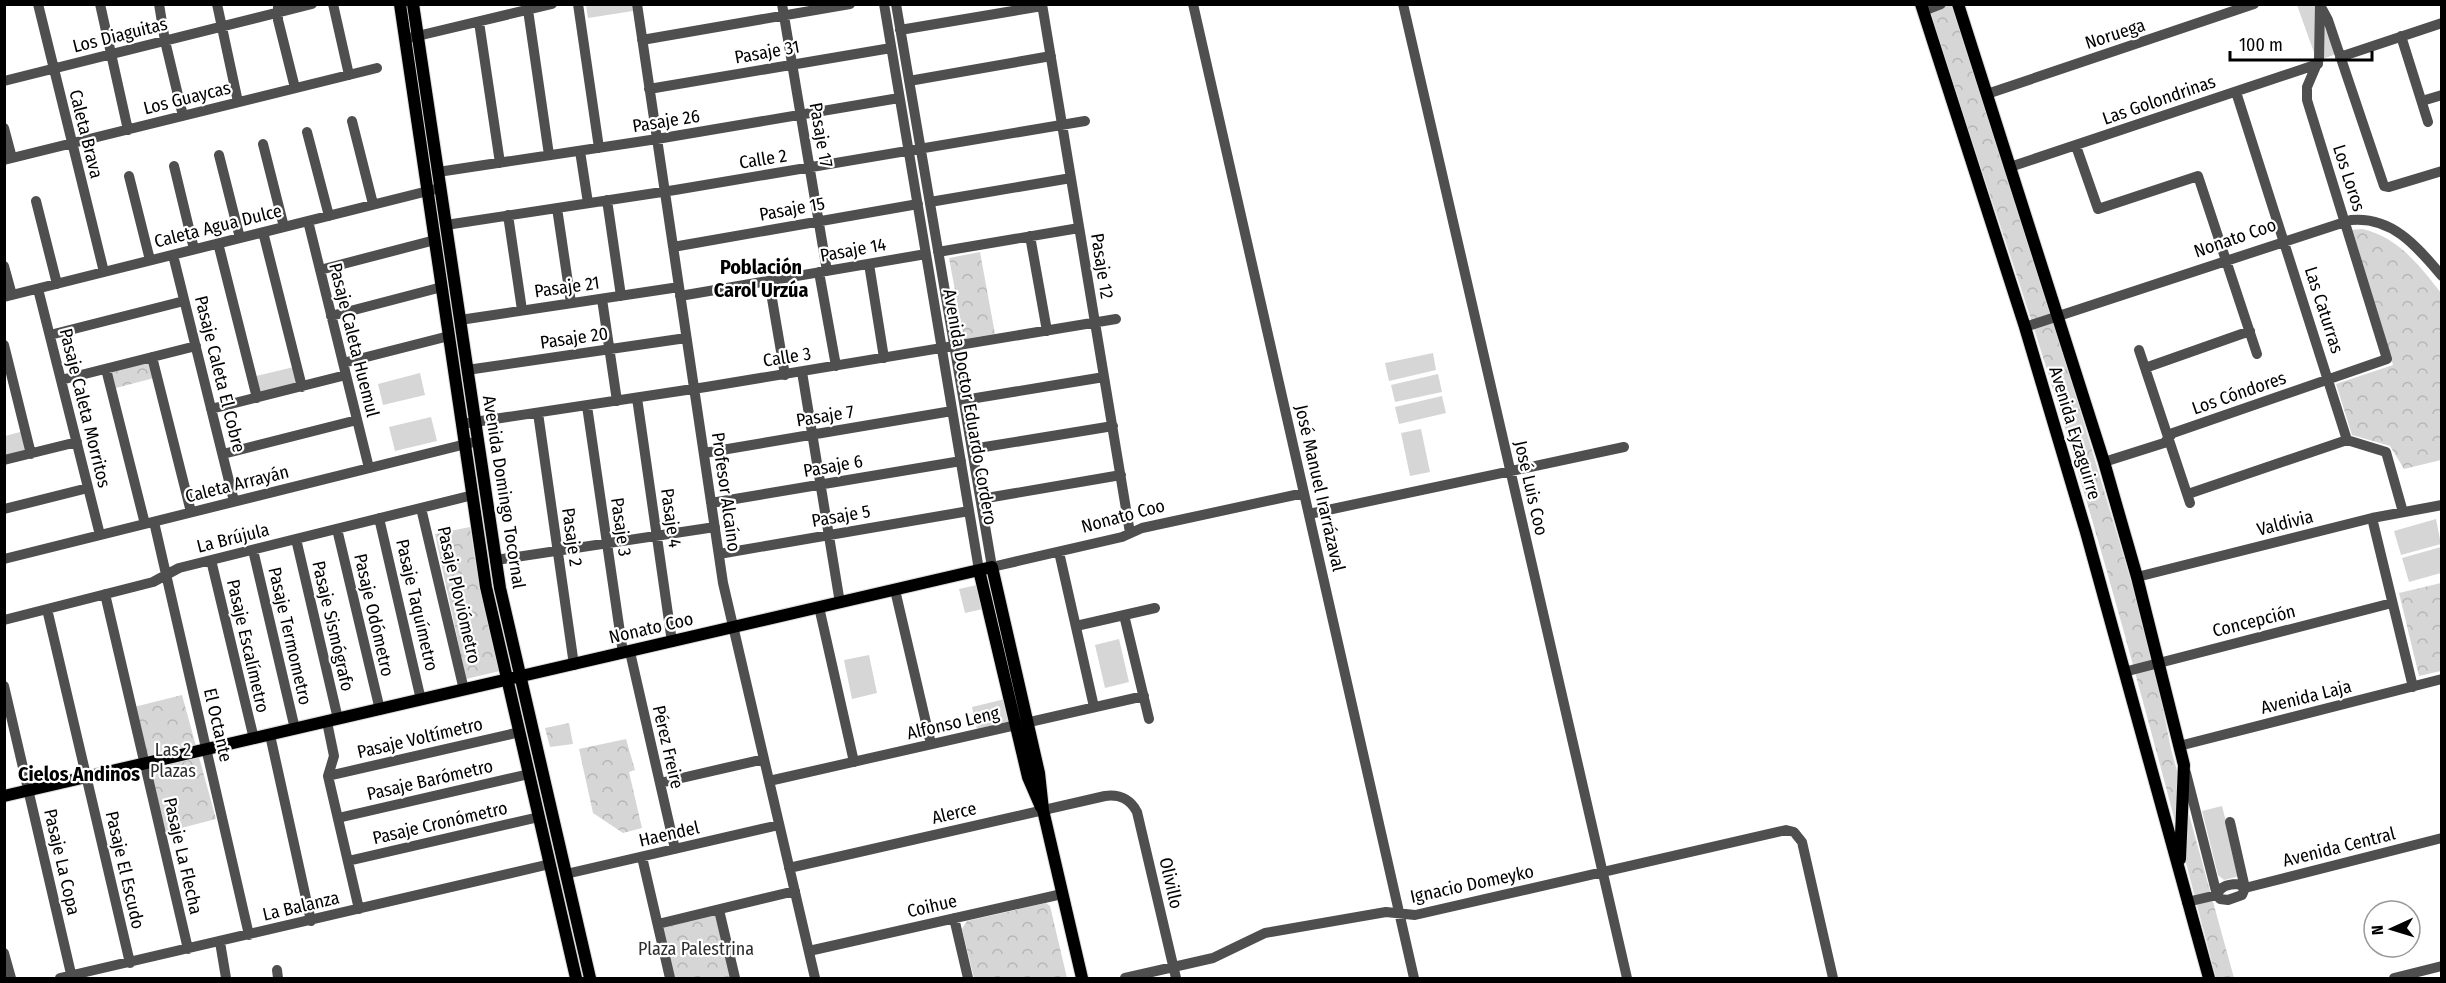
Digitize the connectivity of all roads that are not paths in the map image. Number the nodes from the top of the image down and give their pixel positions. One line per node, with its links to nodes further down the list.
1 (38, 4): 42 (street, Caleta Brava)
2 (100, 4): 36 (street)
3 (159, 4): 34 (street)
4 (217, 4): 29 (street)
5 (312, 4): 23 (street, Los Diaguitas)
6 (333, 4): 43 (street)
7 (400, 4): 32 (main road, Avenida Domingo Tocornal)
8 (413, 4): 32 (main road, Avenida Domingo Tocornal)
9 (552, 4): 25 (street)
10 (578, 4): 67 (street)
11 (637, 4): 33 (street, Profesor Alcaíno)
12 (850, 4): 26 (street)
13 (884, 4): 35 (street, Avenida Doctor Eduardo Cordero)
14 (896, 4): 30 (street, Avenida Doctor Eduardo Cordero)
15 (1194, 4): 192 (street, José Manuel Irarrázaval)
16 (1403, 4): 188 (street, José Luis Coo)
17 (1941, 4): 22 (street)
18 (1958, 4): 49 (main road, Avenida Eyzaguirre)
19 (2254, 4): 24 (street, Noruega)
20 (1042, 5): 30 (street); 37 (street, Pasaje 12)
21 (2320, 5): 38 (street, Los Loros); 39 (street, Los Loros)
22 (1922, 8): 134 (main road, Avenida Eyzaguirre)
23 (278, 9): 29 (street, Los Diaguitas); 46 (street)
24 (2229, 9): 49 (street, Noruega)
25 (528, 10): 27 (street); 72 (street)
26 (783, 10): 33 (street); 40 (street, Pasaje 17)
27 (479, 22): 32 (street); 74 (street)
28 (2442, 23): 31 (street)
29 (220, 27): 34 (street, Los Diaguitas); 53 (street)
30 (900, 30): 45 (street, Avenida Doctor Eduardo Cordero)
31 (2401, 36): 38 (street); 52 (street)
32 (412, 38): 79 (main road, Avenida Domingo Tocornal); 82 (main road, Avenida Domingo Tocornal)
33 (642, 40): 47 (street, Profesor Alcaíno)
34 (165, 41): 36 (street, Los Diaguitas); 55 (street)
35 (891, 48): 40 (street, Pasaje 31); 51 (street, Avenida Doctor Eduardo Cordero)
36 (110, 54): 42 (street, Los Diaguitas); 61 (street)
37 (1051, 56): 45 (street); 59 (street, Pasaje 12)
38 (2340, 57): 78 (street, Los Loros)
39 (2318, 64): 48 (street, Las Golondrinas); 95 (street, Los Loros)
40 (792, 65): 47 (street, Pasaje 31); 54 (street, Pasaje 17)
41 (377, 68): 43 (street, Los Guaycas)
42 (52, 69): 44 (street, Los Diaguitas); 64 (street, Caleta Brava)
43 (349, 75): 46 (street, Los Guaycas)
44 (4, 81)
45 (909, 81): 68 (street, Avenida Doctor Eduardo Cordero)
46 (295, 88): 53 (street, Los Guaycas)
47 (649, 89): 63 (street, Profesor Alcaíno)
48 (2235, 92): 66 (street, Las Golondrinas); 103 (street, Las Caturras)
49 (1987, 94): 76 (main road, Avenida Eyzaguirre)
50 (2442, 94): 52 (street)
51 (899, 98): 54 (street, Pasaje 26); 70 (street, Avenida Doctor Eduardo Cordero)
52 (2422, 101): 58 (street)
53 (238, 102): 55 (street, Los Guaycas)
54 (801, 115): 63 (street, Pasaje 26); 77 (street, Pasaje 17)
55 (183, 116): 61 (street, Los Guaycas)
56 (1086, 121): 59 (street, Calle 2)
57 (352, 122): 88 (street)
58 (2428, 122)
59 (1062, 125): 68 (street, Calle 2); 81 (street, Pasaje 12)
60 (4, 129): 73 (street)
61 (128, 130): 64 (street, Los Guaycas)
62 (307, 132): 92 (street)
63 (657, 139): 67 (street, Pasaje 26); 83 (street, Profesor Alcaíno)
64 (71, 144): 73 (street, Los Guaycas); 116 (street, Caleta Brava)
65 (262, 144): 97 (street)
66 (2076, 146): 76 (street, Las Golondrinas); 110 (street)
67 (599, 148): 69 (street, Pasaje 26)
68 (920, 149): 70 (street, Calle 2); 86 (street, Avenida Doctor Eduardo Cordero)
69 (580, 151): 72 (street, Pasaje 26); 87 (street)
70 (908, 151): 77 (street, Calle 2); 89 (street, Avenida Doctor Eduardo Cordero)
71 (219, 155): 101 (street)
72 (549, 155): 74 (street, Pasaje 26)
73 (8, 159)
74 (500, 163): 79 (street, Pasaje 26)
75 (174, 166): 106 (street)
76 (2010, 167): 130 (main road, Avenida Eyzaguirre)
77 (810, 168): 83 (street, Calle 2); 94 (street, Pasaje 17)
78 (2442, 171)
79 (438, 172): 82 (main road, Avenida Domingo Tocornal)
80 (129, 176): 111 (street)
81 (1071, 178): 86 (street); 98 (street, Pasaje 12)
82 (434, 189): 88 (street, Caleta Agua Dulce); 96 (main road, Avenida Domingo Tocornal); 102 (main road, Avenida Domingo Tocornal)
83 (664, 192): 84 (street, Calle 2); 105 (street, Profesor Alcaíno)
84 (607, 200): 87 (street, Calle 2); 124 (street)
85 (36, 201): 119 (street)
86 (930, 202): 107 (street, Avenida Doctor Eduardo Cordero)
87 (588, 203): 90 (street, Calle 2)
88 (373, 204): 92 (street, Caleta Agua Dulce)
89 (918, 204): 94 (street, Pasaje 15); 108 (street, Avenida Doctor Eduardo Cordero)
90 (557, 208): 91 (street, Calle 2); 127 (street)
91 (508, 215): 96 (street, Calle 2); 128 (street)
92 (329, 216): 93 (street, Caleta Agua Dulce)
93 (308, 221): 97 (street, Caleta Agua Dulce); 114 (street, Pasaje Caleta Huemul)
94 (819, 221): 105 (street, Pasaje 15); 115 (street, Pasaje 17)
95 (2346, 221): 103 (street, Nonato Coo); 117 (street, Nonato Coo); 149 (street, Los Loros)
96 (446, 225): 132 (main road, Avenida Domingo Tocornal)
97 (284, 227): 99 (street, Caleta Agua Dulce)
98 (1079, 228): 100 (street); 133 (street, Pasaje 12)
99 (263, 232): 101 (street, Caleta Agua Dulce); 161 (street)
100 (1030, 236): 107 (street); 135 (street)
101 (240, 238): 104 (street, Caleta Agua Dulce)
102 (435, 240): 114 (street); 120 (main road, Avenida Domingo Tocornal)
103 (2284, 241): 110 (street, Nonato Coo); 160 (street, Las Caturras)
104 (218, 243): 106 (street, Caleta Agua Dulce); 163 (street)
105 (673, 247): 122 (street, Profesor Alcaíno)
106 (194, 249): 109 (street, Caleta Agua Dulce)
107 (938, 252): 142 (street, Avenida Doctor Eduardo Cordero)
108 (926, 254): 112 (street, Pasaje 14); 143 (street, Avenida Doctor Eduardo Cordero)
109 (173, 255): 111 (street, Caleta Agua Dulce); 126 (street, Pasaje Caleta El Cobre)
110 (2227, 260): 130 (street, Nonato Coo); 136 (street)
111 (150, 261): 116 (street, Caleta Agua Dulce)
112 (868, 264): 115 (street, Pasaje 14); 148 (street)
113 (4, 266): 123 (street)
114 (320, 270): 129 (street, Pasaje Caleta Huemul)
115 (823, 271): 118 (street, Pasaje 14); 151 (street, Pasaje 17)
116 (104, 272): 119 (street, Caleta Agua Dulce)
117 (2442, 276)
118 (770, 281): 122 (street, Pasaje 14); 157 (street)
119 (57, 284): 121 (street, Caleta Agua Dulce)
120 (442, 287): 129 (street); 138 (main road, Avenida Domingo Tocornal)
121 (38, 288): 123 (street, Caleta Agua Dulce); 137 (street, Pasaje Caleta Morritos)
122 (680, 292): 124 (street, Pasaje 21); 139 (street, Profesor Alcaíno)
123 (8, 296)
124 (621, 296): 125 (street, Pasaje 21)
125 (602, 298): 127 (street, Pasaje 21); 144 (street)
126 (184, 301): 137 (street); 141 (street, Pasaje Caleta El Cobre)
127 (571, 303): 128 (street, Pasaje 21)
128 (522, 310): 132 (street, Pasaje 21)
129 (331, 316): 150 (street, Pasaje Caleta Huemul)
130 (2058, 316): 134 (street, Nonato Coo); 186 (main road, Avenida Eyzaguirre)
131 (1116, 319): 133 (street, Calle 3)
132 (460, 320): 154 (main road, Avenida Domingo Tocornal)
133 (1095, 323): 135 (street, Calle 3); 158 (street, Pasaje 12)
134 (2025, 327): 241 (main road, Avenida Eyzaguirre)
135 (1047, 331): 142 (street, Calle 3)
136 (2250, 331): 146 (street); 152 (street)
137 (50, 334): 159 (street, Pasaje Caleta Morritos)
138 (449, 336): 150 (street); 172 (main road, Avenida Domingo Tocornal)
139 (686, 338): 144 (street, Pasaje 20); 162 (street, Profesor Alcaíno)
140 (4, 345): 182 (street)
141 (196, 346): 147 (street); 168 (street, Pasaje Caleta El Cobre)
142 (954, 346): 143 (street, Calle 3); 165 (street, Avenida Doctor Eduardo Cordero)
143 (942, 348): 148 (street, Calle 3); 169 (street, Avenida Doctor Eduardo Cordero)
144 (609, 349): 154 (street, Pasaje 20); 166 (street)
145 (2139, 350): 152 (street)
146 (2257, 354)
147 (152, 357): 153 (street); 201 (street)
148 (884, 358): 151 (street, Calle 3)
149 (2387, 359): 160 (street, Los Cóndores)
150 (343, 363): 156 (street, Pasaje Caleta Huemul)
151 (836, 366): 155 (street, Calle 3)
152 (2145, 368): 175 (street)
153 (106, 369): 159 (street); 206 (street, El Octante)
154 (467, 370): 172 (main road, Avenida Domingo Tocornal)
155 (802, 372): 157 (street, Calle 3); 174 (street)
156 (346, 375): 161 (street); 171 (street, Pasaje Caleta Huemul)
157 (785, 375): 162 (street, Calle 3)
158 (1104, 377): 165 (street); 173 (street, Pasaje 12)
159 (61, 380): 177 (street, Pasaje Caleta Morritos)
160 (2328, 380): 175 (street, Los Cóndores); 176 (street, Las Caturras)
161 (302, 387): 163 (street)
162 (694, 389): 164 (street, Calle 3); 181 (street, Profesor Alcaíno)
163 (257, 398): 168 (street)
164 (637, 398): 166 (street, Calle 3); 212 (street, Pasaje 4)
165 (964, 400): 180 (street, Avenida Doctor Eduardo Cordero)
166 (617, 401): 167 (street, Calle 3)
167 (588, 406): 170 (street, Calle 3); 214 (street, Pasaje 3)
168 (211, 409): 183 (street, Pasaje Caleta El Cobre)
169 (952, 411): 174 (street, Pasaje 7); 185 (street, Avenida Doctor Eduardo Cordero)
170 (538, 413): 172 (street, Calle 3); 216 (street, Pasaje 2)
171 (357, 420): 183 (street); 187 (street, Pasaje Caleta Huemul)
172 (469, 423): 178 (main road, Avenida Domingo Tocornal)
173 (1113, 426): 180 (street); 189 (street, Pasaje 12)
174 (813, 435): 181 (street, Pasaje 7); 190 (street)
175 (2169, 438): 176 (street); 186 (street, Los Cóndores)
176 (2347, 440): 202 (street)
177 (77, 442): 182 (street); 191 (street, Pasaje Caleta Morritos)
178 (472, 442): 187 (street, Caleta Arrayán); 193 (main road, Avenida Domingo Tocornal); 221 (main road, Avenida Domingo Tocornal)
179 (1624, 447): 188 (street)
180 (972, 450): 194 (street, Avenida Doctor Eduardo Cordero)
181 (704, 453): 196 (street, Profesor Alcaíno)
182 (31, 454): 184 (street)
183 (223, 454): 195 (street, Pasaje Caleta El Cobre)
184 (4, 460)
185 (961, 461): 190 (street, Pasaje 6); 200 (street, Avenida Doctor Eduardo Cordero)
186 (2104, 462): 225 (main road, Avenida Eyzaguirre)
187 (369, 468): 195 (street, Caleta Arrayán)
188 (1510, 471): 203 (street); 284 (street, José Luis Coo)
189 (1121, 475): 194 (street); 209 (street, Pasaje 12)
190 (821, 485): 196 (street, Pasaje 6); 211 (street)
191 (88, 488): 199 (street); 210 (street, Pasaje Caleta Morritos)
192 (1304, 493): 203 (street, José Manuel Irarrázaval); 209 (street, Nonato Coo)
193 (473, 495): 198 (street, La Brújula); 242 (main road, Avenida Domingo Tocornal)
194 (981, 499): 222 (street, Avenida Doctor Eduardo Cordero)
195 (234, 501): 201 (street, Caleta Arrayán)
196 (711, 503): 207 (street, Profesor Alcaíno)
197 (2442, 504): 202 (street, Valdivia)
198 (421, 508): 204 (street, La Brújula); 246 (street, Pasaje Ploviómetro)
199 (4, 509)
200 (969, 511): 211 (street, Pasaje 5); 223 (street, Avenida Doctor Eduardo Cordero)
201 (191, 512): 206 (street, Caleta Arrayán)
202 (2403, 512): 205 (street, Valdivia)
203 (1309, 514): 294 (street, José Manuel Irarrázaval)
204 (379, 518): 208 (street, La Brújula); 248 (street, Pasaje Taquímetro)
205 (2372, 518): 225 (street, Valdivia); 229 (street)
206 (149, 523): 210 (street, Caleta Arrayán); 224 (street, El Octante)
207 (715, 527): 212 (street); 218 (street, Profesor Alcaíno)
208 (337, 529): 213 (street, La Brújula); 250 (street, Pasaje Odómetro)
209 (1130, 533): 217 (street, Nonato Coo)
210 (100, 535): 219 (street, Caleta Arrayán)
211 (829, 535): 218 (street, Pasaje 5); 228 (street)
212 (657, 536): 214 (street); 237 (street, Pasaje 4)
213 (296, 539): 215 (street, La Brújula); 252 (street, Pasaje Sismógrafo)
214 (607, 543): 216 (street); 238 (street, Pasaje 3)
215 (253, 550): 220 (street, La Brújula); 254 (street, Pasaje Termometro)
216 (557, 550): 221 (street); 240 (street, Pasaje 2)
217 (1059, 552): 222 (street, Nonato Coo); 235 (street)
218 (718, 554): 236 (street, Profesor Alcaíno)
219 (4, 559)
220 (211, 560): 224 (street, La Brújula); 257 (street, Pasaje Escalímetro)
221 (496, 560): 242 (main road, Avenida Domingo Tocornal)
222 (992, 567): 223 (main road, Nonato Coo); 253 (main road, Avenida Doctor Eduardo Cordero)
223 (979, 570): 226 (main road, Nonato Coo); 253 (main road, Avenida Doctor Eduardo Cordero)
224 (166, 575): 227 (street, La Brújula); 260 (street, El Octante)
225 (2137, 577): 239 (main road, Avenida Eyzaguirre)
226 (896, 590): 228 (main road, Nonato Coo); 258 (street)
227 (105, 594): 232 (street, La Brújula); 263 (street, Pasaje La Flecha)
228 (840, 603): 230 (main road, Nonato Coo)
229 (2392, 603): 239 (street, Concepción); 245 (street)
230 (819, 608): 236 (main road, Nonato Coo); 262 (street)
231 (1155, 608): 233 (street)
232 (47, 609): 234 (street, La Brújula); 267 (street, Pasaje El Escudo)
233 (1124, 615): 235 (street); 247 (street)
234 (4, 620)
235 (1076, 626): 249 (street)
236 (733, 628): 237 (main road, Nonato Coo); 261 (street, Profesor Alcaíno)
237 (672, 642): 238 (main road, Nonato Coo)
238 (626, 653): 240 (main road, Nonato Coo); 269 (street, Pérez Freire)
239 (2159, 663): 241 (street, Concepción); 259 (main road, Avenida Eyzaguirre)
240 (574, 665): 242 (main road, Nonato Coo)
241 (2124, 672): 286 (main road, Avenida Eyzaguirre)
242 (514, 679): 246 (main road, Nonato Coo); 255 (main road, Avenida Domingo Tocornal); 285 (main road, Avenida Domingo Tocornal)
243 (2442, 680): 245 (street, Avenida Laja)
244 (4, 686): 270 (street, Pasaje La Copa)
245 (2413, 687): 259 (street, Avenida Laja)
246 (464, 690): 248 (main road, Nonato Coo)
247 (1144, 696): 249 (street, Alfonso Leng); 251 (street)
248 (422, 700): 250 (main road, Nonato Coo)
249 (1094, 707): 253 (street, Alfonso Leng)
250 (380, 710): 252 (main road, Nonato Coo)
251 (1149, 719)
252 (332, 721): 254 (main road, Nonato Coo); 266 (street, Pasaje Sismógrafo)
253 (1022, 723): 258 (street, Alfonso Leng); 273 (main road, Avenida Doctor Eduardo Cordero)
254 (295, 729): 256 (main road, Nonato Coo)
255 (520, 732): 265 (main road, Avenida Domingo Tocornal); 266 (street, Pasaje Voltímetro)
256 (270, 735): 257 (main road, Nonato Coo); 296 (street)
257 (254, 739): 260 (main road, Nonato Coo)
258 (931, 744): 262 (street, Alfonso Leng)
259 (2179, 746): 264 (main road, Avenida Eyzaguirre)
260 (206, 750): 263 (main road, Nonato Coo); 298 (street, El Octante)
261 (764, 759): 268 (street, Profesor Alcaíno); 269 (street)
262 (854, 762): 268 (street, Alfonso Leng)
263 (145, 764): 267 (main road, Nonato Coo); 300 (street, Pasaje La Flecha)
264 (2184, 765): 286 (main road, Avenida Eyzaguirre); 290 (street, Avenida Eyzaguirre)
265 (529, 774): 274 (main road, Avenida Domingo Tocornal); 275 (street, Pasaje Barómetro)
266 (328, 776): 275 (street)
267 (87, 778): 270 (main road, Nonato Coo); 303 (street, Pasaje El Escudo)
268 (769, 781): 277 (street, Profesor Alcaíno)
269 (660, 783): 279 (street, Pérez Freire)
270 (29, 791): 271 (main road, Nonato Coo); 307 (street, Pasaje La Copa)
271 (4, 796)
272 (1126, 800): 273 (street, Alerce); 306 (street, Olivillo)
273 (1043, 810): 283 (street, Alerce); 289 (main road, Avenida Doctor Eduardo Cordero)
274 (539, 817): 281 (street, Pasaje Cronómetro); 282 (main road, Avenida Domingo Tocornal)
275 (338, 818): 281 (street)
276 (2230, 822): 287 (street)
277 (779, 825): 279 (street, Haendel); 283 (street, Profesor Alcaíno)
278 (2442, 838): 287 (street, Avenida Central)
279 (675, 849): 280 (street, Haendel)
280 (642, 857): 285 (street, Haendel); 297 (street)
281 (348, 861): 292 (street)
282 (550, 864): 292 (street, La Balanza); 312 (main road, Avenida Domingo Tocornal)
283 (789, 868): 288 (street, Profesor Alcaíno)
284 (1603, 873): 294 (street, Ignacio Domeyko); 321 (street, José Luis Coo); 322 (street, Ignacio Domeyko)
285 (566, 874): 313 (main road, Avenida Domingo Tocornal)
286 (2180, 876): 291 (main road, Avenida Eyzaguirre)
287 (2245, 888): 290 (street, Avenida Central)
288 (795, 891): 293 (street); 301 (street, Profesor Alcaíno)
289 (1062, 894): 295 (street, Coihue); 318 (main road, Avenida Doctor Eduardo Cordero)
290 (2217, 894): 291 (street, Avenida Central)
291 (2187, 902): 323 (main road, Avenida Eyzaguirre)
292 (359, 909): 296 (street, La Balanza)
293 (719, 910): 297 (street); 315 (street)
294 (1400, 914): 306 (street, Ignacio Domeyko); 320 (street, José Manuel Irarrázaval)
295 (954, 918): 301 (street, Coihue); 317 (street)
296 (310, 921): 298 (street, La Balanza)
297 (658, 924): 314 (street)
298 (249, 935): 299 (street, La Balanza)
299 (220, 942): 300 (street, La Balanza); 311 (street)
300 (188, 949): 303 (street, La Balanza)
301 (809, 951): 316 (street, Profesor Alcaíno)
302 (4, 952): 308 (street)
303 (130, 963): 304 (street, La Balanza)
304 (115, 966): 307 (street, La Balanza); 310 (street)
305 (2442, 966): 324 (street)
306 (1174, 973): 319 (street, Ignacio Domeyko)
307 (72, 977): 309 (street, La Balanza)
308 (10, 978)
309 (60, 978)
310 (117, 978)
311 (226, 978)
312 (576, 978)
313 (590, 978)
314 (670, 978)
315 (735, 978)
316 (815, 978)
317 (968, 978)
318 (1082, 978)
319 (1125, 978)
320 (1414, 978)
321 (1627, 978)
322 (1833, 978)
323 (2209, 978)
324 (2394, 978)

